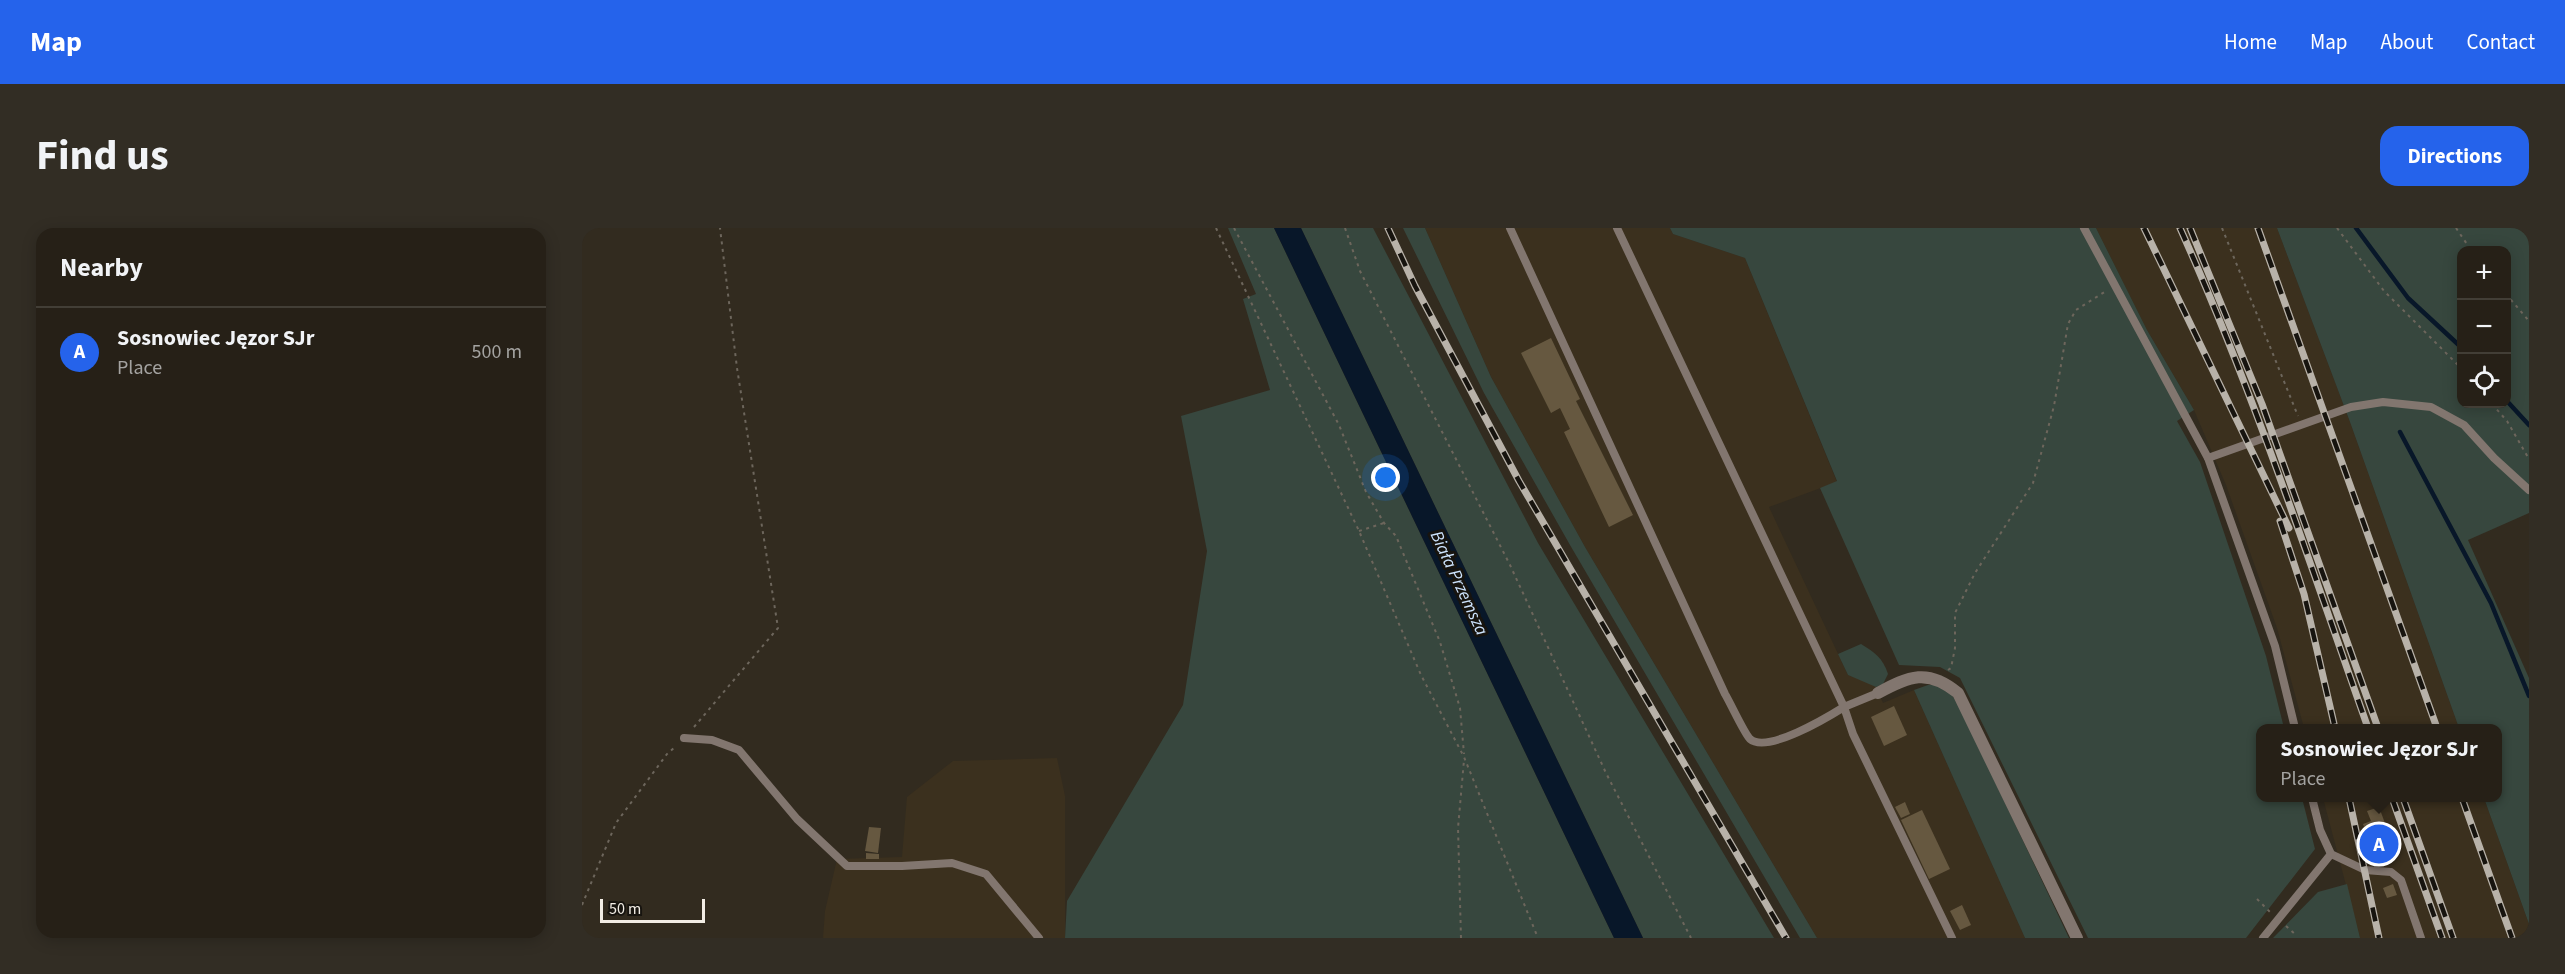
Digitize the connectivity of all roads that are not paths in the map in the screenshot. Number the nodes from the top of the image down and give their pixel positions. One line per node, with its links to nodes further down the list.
1 (1510, 228): 7 (lane)
2 (1617, 228): 7 (lane)
3 (2084, 228): 4 (lane)
4 (2208, 458): 5 (lane); 8 (lane)
5 (2529, 490)
6 (1878, 693): 7 (lane); 14 (street)
7 (1844, 707): 13 (lane)
8 (2294, 724)
9 (684, 738): 12 (lane)
10 (2313, 802): 11 (lane)
11 (2331, 854): 15 (lane); 16 (lane)
12 (1039, 938)
13 (1952, 938)
14 (2077, 938)
15 (2263, 938)
16 (2421, 938)

